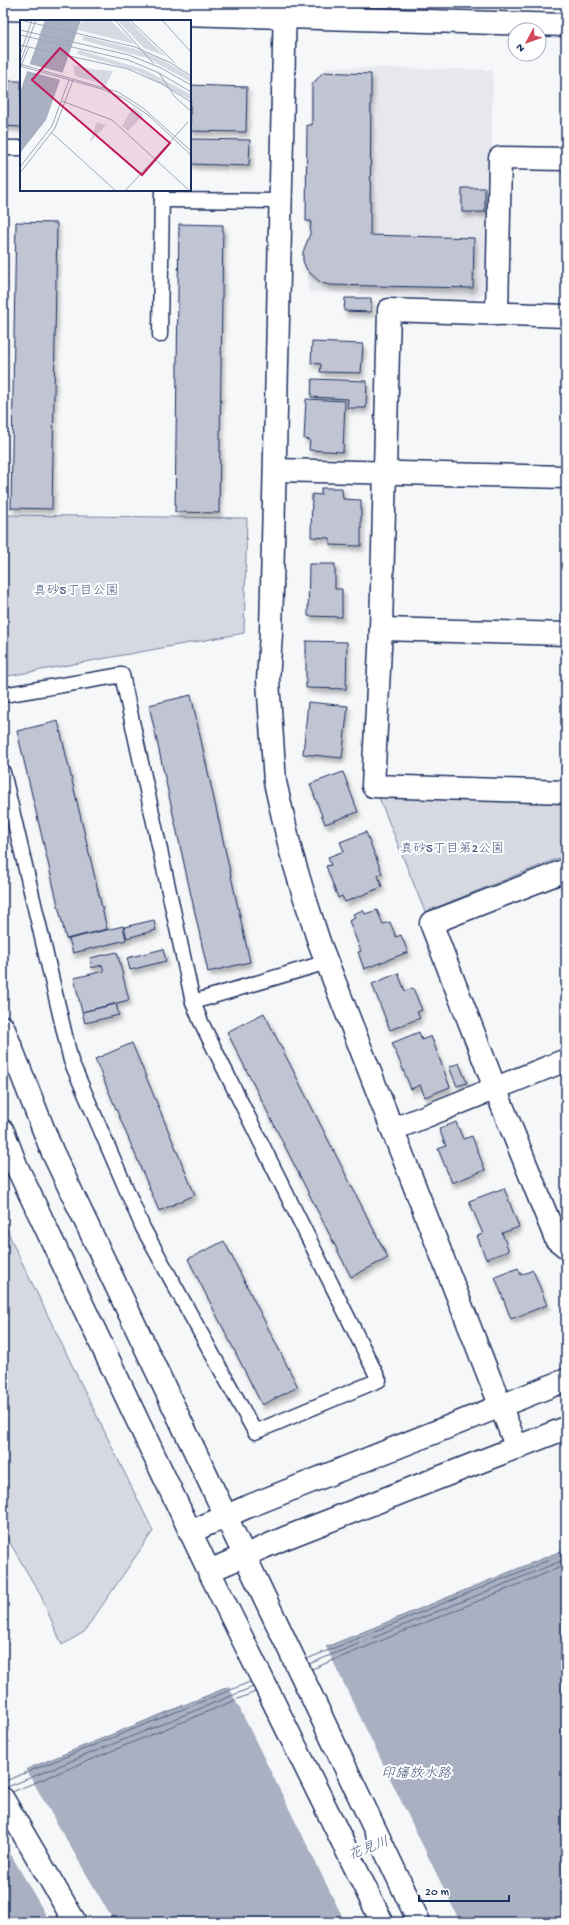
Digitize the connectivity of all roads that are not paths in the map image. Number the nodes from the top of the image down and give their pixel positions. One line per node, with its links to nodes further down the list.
1 (3, 9): 2 (main road)
2 (284, 9): 3 (main road); 8 (main road)
3 (566, 25)
4 (3, 148): 5 (lane)
5 (20, 148)
6 (566, 160): 9 (main road)
7 (162, 195): 8 (lane); 11 (lane)
8 (281, 201): 12 (main road)
9 (497, 314): 10 (main road); 13 (main road)
10 (566, 316)
11 (160, 335)
12 (275, 470): 13 (main road); 21 (main road)
13 (384, 472): 14 (main road); 15 (main road)
14 (566, 477)
15 (381, 629): 16 (main road); 19 (main road)
16 (566, 634)
17 (3, 695): 22 (lane)
18 (3, 772): 22 (lane)
19 (566, 792)
20 (566, 870): 25 (main road)
21 (328, 962): 22 (lane); 26 (main road)
22 (193, 1002)
23 (3, 1027): 33 (main road)
24 (566, 1060): 25 (main road)
25 (494, 1088): 26 (main road); 28 (main road)
26 (394, 1129): 30 (main road)
27 (3, 1131): 34 (main road)
28 (566, 1247)
29 (566, 1380): 30 (main road)
30 (501, 1407): 32 (main road); 33 (main road)
31 (566, 1428): 32 (main road)
32 (517, 1448): 35 (main road)
33 (226, 1516): 34 (main road); 35 (main road)
34 (190, 1532): 36 (main road)
35 (243, 1555): 36 (main road); 40 (main road)
36 (209, 1571): 39 (main road)
37 (3, 1798): 38 (main road)
38 (75, 1922)
39 (382, 1922)
40 (419, 1922)

